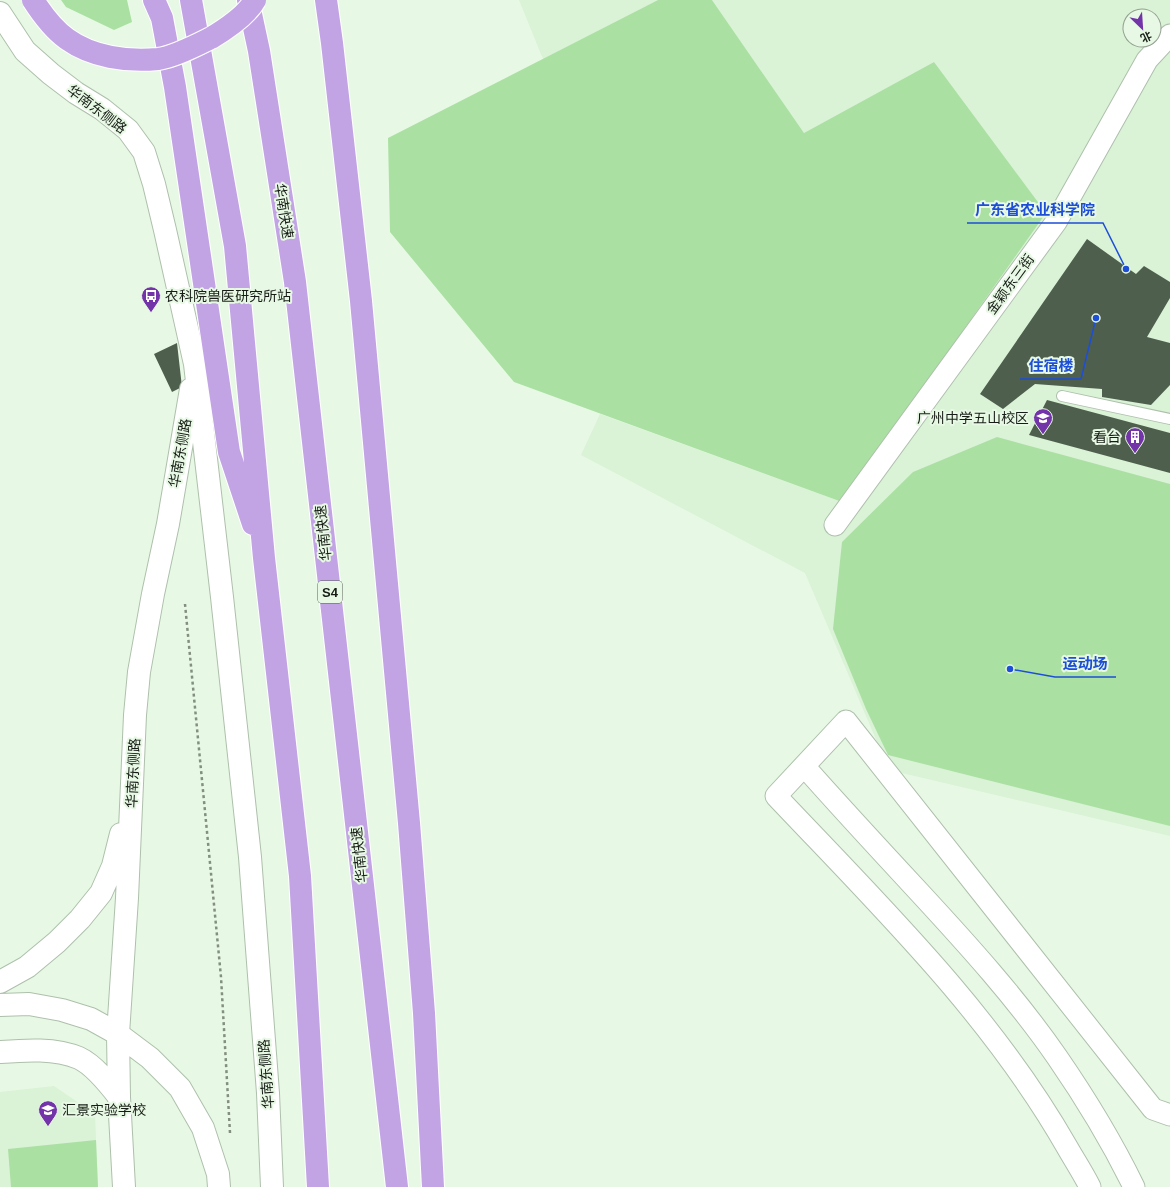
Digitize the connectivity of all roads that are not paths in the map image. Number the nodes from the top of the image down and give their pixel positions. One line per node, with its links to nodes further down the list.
1 (33, 0): 5 (highway, bridge)
2 (154, 0): 13 (highway)
3 (191, 0): 13 (highway)
4 (248, 0): 26 (highway, 华南快速 / S4)
5 (255, 0)
6 (326, 0): 27 (highway)
7 (0, 13): 9 (street, 华南东侧路)
8 (1170, 35): 12 (street, 金颖东三街)
9 (195, 364): 15 (street, 华南东侧路); 24 (street, 华南东侧路)
10 (1062, 396): 11 (lane)
11 (1170, 419)
12 (835, 525)
13 (264, 558): 25 (highway)
14 (804, 766): 21 (street); 28 (street); 29 (street)
15 (132, 784): 16 (street); 18 (street, 华南东侧路)
16 (0, 982)
17 (0, 1005): 18 (street)
18 (118, 1034): 20 (street, 华南东侧路); 23 (street)
19 (0, 1052): 20 (street)
20 (118, 1097): 22 (street, 华南东侧路)
21 (1170, 1115)
22 (124, 1187)
23 (219, 1187)
24 (272, 1187)
25 (318, 1187)
26 (397, 1187)
27 (433, 1187)
28 (1090, 1187)
29 (1134, 1187)

